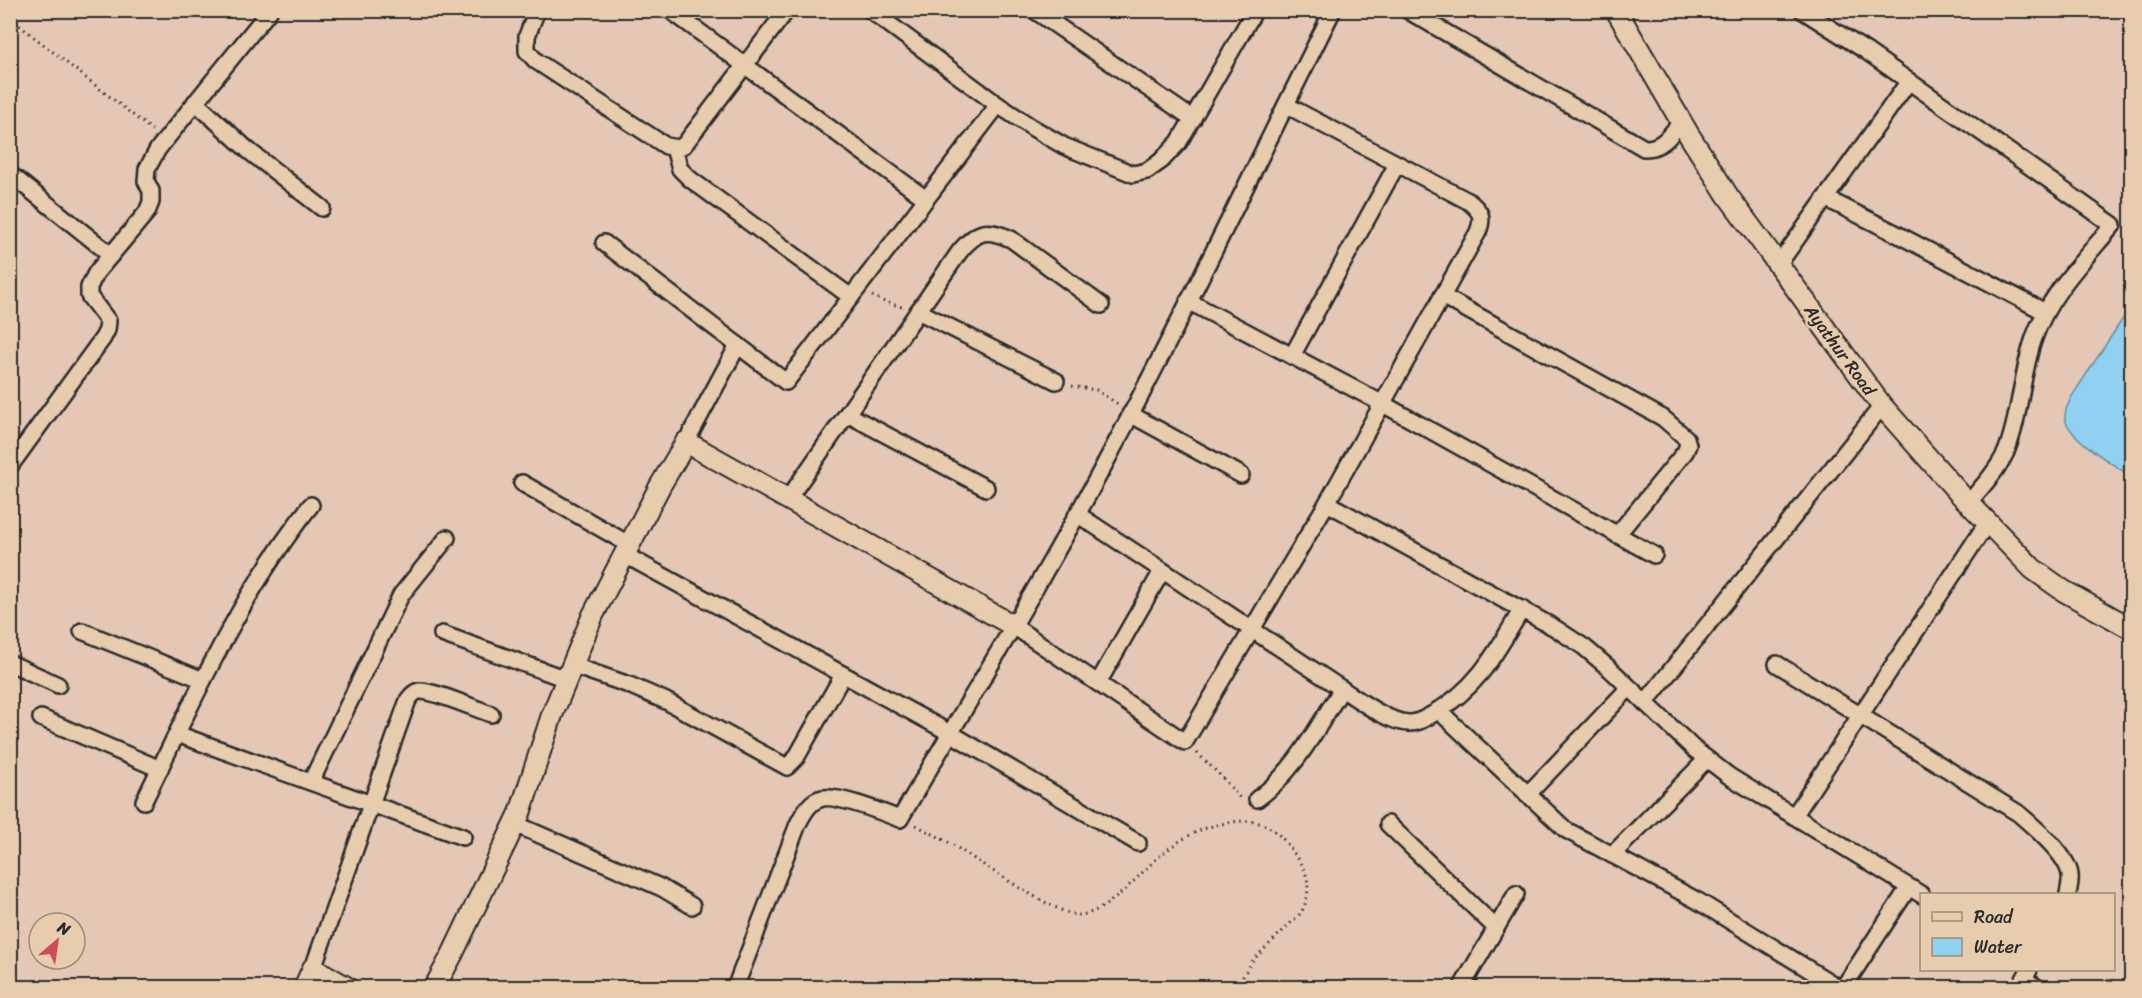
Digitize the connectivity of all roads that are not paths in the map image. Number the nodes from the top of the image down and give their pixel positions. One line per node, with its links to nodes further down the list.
1 (270, 10): 14 (street)
2 (537, 10): 19 (street)
3 (670, 10): 12 (street)
4 (787, 10): 12 (street)
5 (1034, 10): 17 (street)
6 (1333, 10): 16 (street)
7 (1407, 10): 18 (street)
8 (1616, 10): 18 (street, Ayathur Road)
9 (1802, 10): 13 (street)
10 (873, 11): 15 (street)
11 (1250, 13): 17 (street)
12 (745, 66): 19 (street); 23 (street)
13 (1909, 81): 22 (street); 33 (street)
14 (195, 102): 24 (street); 26 (street)
15 (998, 105): 17 (street); 23 (street)
16 (1286, 105): 20 (street); 30 (street)
17 (1193, 119)
18 (1681, 122): 27 (street, Ayathur Road)
19 (674, 148): 28 (street)
20 (1397, 164): 29 (street); 35 (street)
21 (10, 174): 26 (street)
22 (1825, 198): 27 (street); 33 (street)
23 (926, 199): 28 (street)
24 (322, 208)
25 (604, 243): 34 (street)
26 (111, 255): 42 (street)
27 (1778, 265): 38 (street, Ayathur Road)
28 (855, 292): 34 (street)
29 (1442, 296): 37 (street); 52 (street)
30 (1188, 301): 35 (street); 40 (street)
31 (1101, 305): 32 (street)
32 (918, 311): 36 (street); 39 (street)
33 (2045, 312): 48 (street)
34 (738, 345): 41 (street)
35 (1292, 356): 37 (street)
36 (1056, 381)
37 (1383, 404): 47 (street); 52 (street)
38 (1882, 406): 48 (street, Ayathur Road); 72 (street)
39 (847, 414): 45 (street); 46 (street)
40 (1130, 414): 43 (street); 50 (street)
41 (686, 442): 46 (street); 54 (street)
42 (10, 466)
43 (1241, 475)
44 (522, 483): 54 (street)
45 (986, 488)
46 (788, 499): 58 (street)
47 (1327, 503): 57 (street); 60 (street)
48 (1968, 503): 51 (street, Ayathur Road)
49 (311, 505): 67 (street)
50 (1077, 514): 56 (street); 58 (street)
51 (1987, 523): 59 (street, Ayathur Road); 75 (street)
52 (1617, 535): 55 (street)
53 (447, 538): 81 (street)
54 (627, 550): 65 (street); 66 (street)
55 (1654, 555)
56 (1162, 571): 60 (street); 68 (street)
57 (1522, 609): 70 (street); 73 (street)
58 (1012, 625): 68 (street); 77 (street)
59 (2132, 629)
60 (1251, 630): 68 (street); 71 (street)
61 (82, 631): 67 (street)
62 (442, 634): 65 (street)
63 (10, 663): 69 (street)
64 (1777, 664): 75 (street)
65 (569, 672): 66 (street); 87 (street)
66 (843, 675): 77 (street)
67 (203, 680): 78 (street)
68 (1098, 683)
69 (58, 685)
70 (1629, 688): 72 (street); 82 (street)
71 (1342, 689): 73 (street); 84 (street)
72 (1645, 703): 79 (street)
73 (1438, 711): 82 (street)
74 (491, 714): 85 (street)
75 (1860, 716): 86 (street); 93 (street)
76 (41, 718): 80 (street)
77 (950, 733): 90 (street); 102 (street)
78 (177, 734): 80 (street); 81 (street)
79 (1707, 759): 86 (street); 91 (street)
80 (160, 769): 83 (street)
81 (311, 782): 85 (street)
82 (1527, 795): 91 (street)
83 (144, 801)
84 (1251, 802)
85 (370, 804): 89 (street); 97 (street)
86 (1794, 816): 92 (street)
87 (516, 824): 95 (street); 101 (street)
88 (1388, 824): 96 (street)
89 (463, 837)
90 (1138, 843)
91 (1612, 855): 104 (street)
92 (1915, 891): 104 (street)
93 (2068, 893)
94 (1516, 894): 96 (street)
95 (692, 906)
96 (1496, 928): 103 (street)
97 (312, 968): 99 (street); 100 (street)
98 (2029, 971): 105 (street)
99 (304, 987)
100 (348, 987)
101 (434, 987)
102 (735, 987)
103 (1461, 987)
104 (1841, 987)
105 (2038, 987)

